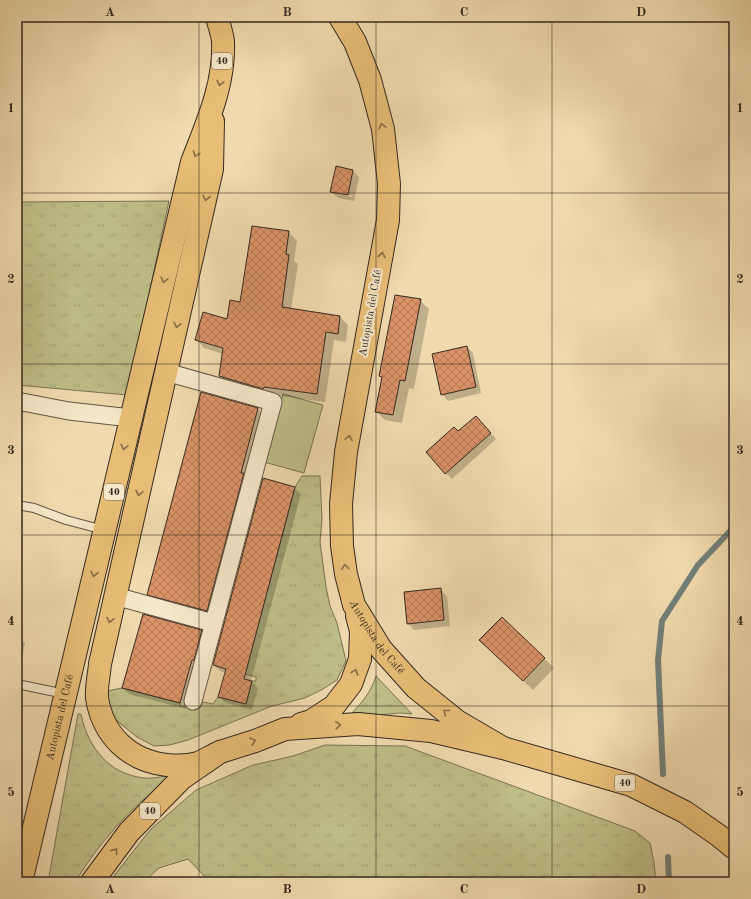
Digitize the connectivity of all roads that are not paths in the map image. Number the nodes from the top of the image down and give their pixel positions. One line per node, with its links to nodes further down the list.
1 (217, 17): 3 (highway, Autopista del Café / 40, one-way to 3)
2 (340, 17): 10 (highway, Autopista del Café / 40, one-way to 2)
3 (214, 104): 4 (highway, one-way to 4); 6 (highway, Autopista del Café / 40, one-way to 6)
4 (166, 372): 9 (highway, one-way to 9); 11 (street)
5 (17, 401): 6 (street)
6 (132, 418): 8 (highway, Autopista del Café / 40, one-way to 8)
7 (17, 505): 8 (lane)
8 (105, 530): 13 (highway, Autopista del Café / 40, one-way to 13)
9 (115, 596): 11 (street); 17 (highway, one-way to 17)
10 (354, 605): 15 (highway, one-way to 10); 16 (highway, Autopista del Café / 40, one-way to 10)
11 (213, 623): 14 (street)
12 (17, 684): 13 (lane)
13 (66, 694): 19 (highway, Autopista del Café / 40)
14 (192, 701)
15 (285, 729): 16 (highway, 40, one-way to 16); 17 (highway, 40, one-way to 15)
16 (503, 748): 18 (highway, 40)
17 (220, 752): 20 (highway, 40, one-way to 17)
18 (734, 848)
19 (21, 882)
20 (92, 882)

